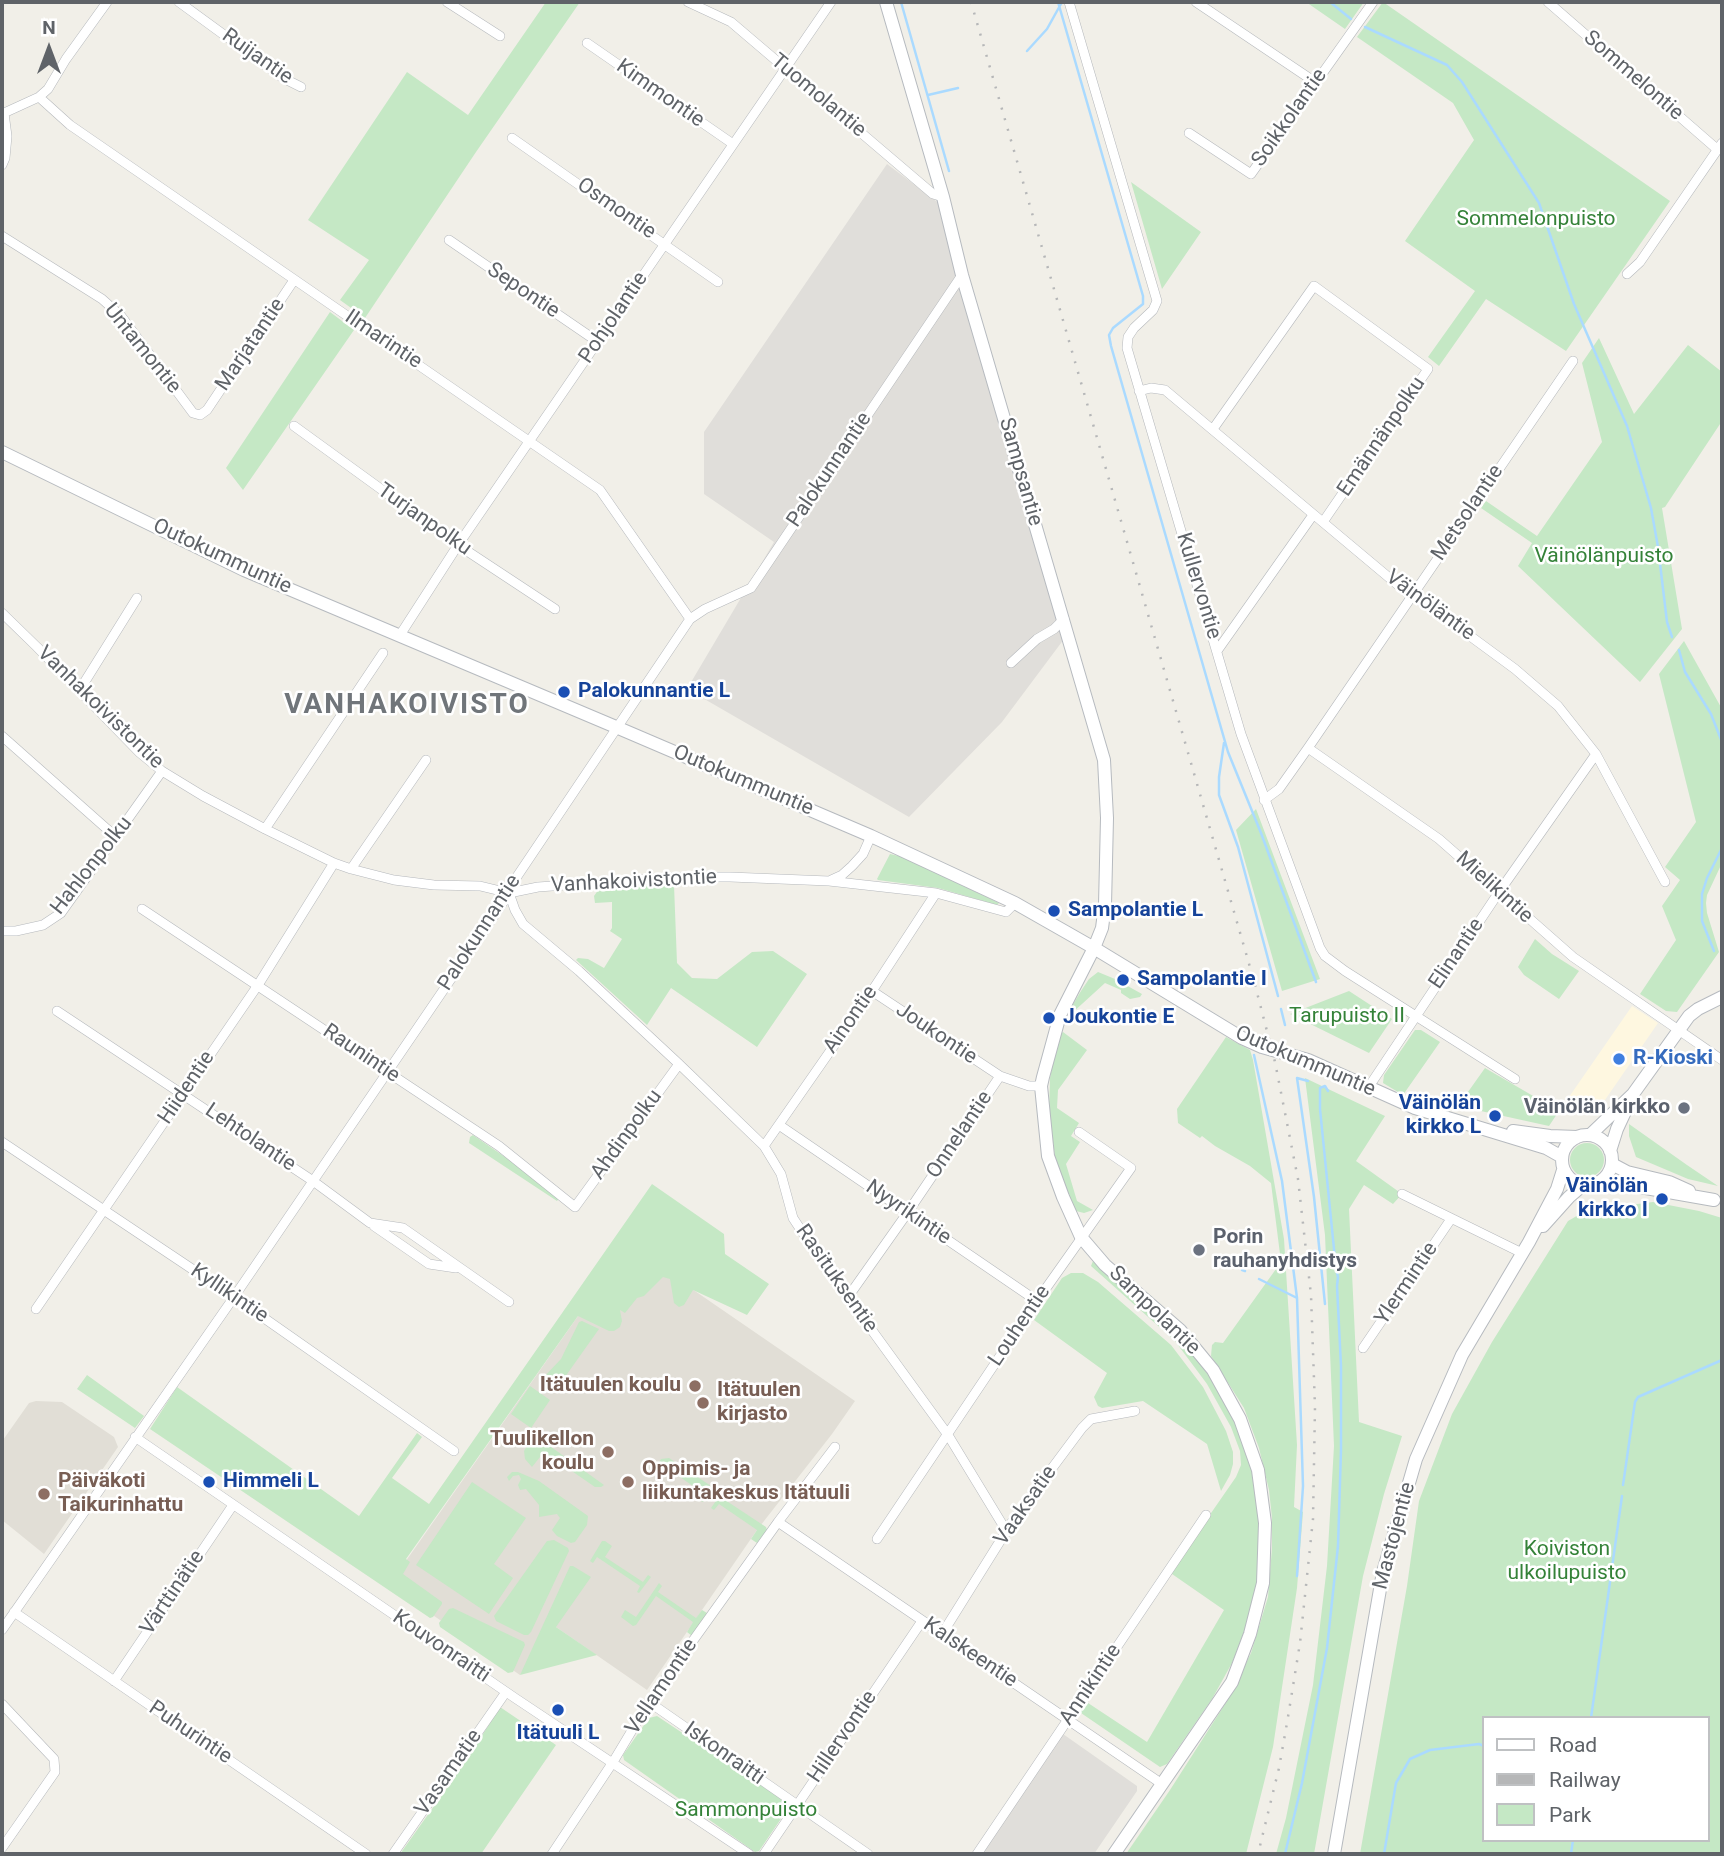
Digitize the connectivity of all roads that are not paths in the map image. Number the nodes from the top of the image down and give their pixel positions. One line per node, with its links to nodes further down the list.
1 (107, 2): 16 (street)
2 (178, 2): 15 (street, Ruijantie)
3 (449, 2): 11 (street)
4 (688, 2): 13 (street, Tuomolantie)
5 (831, 2): 13 (street, Pohjolantie)
6 (886, 2): 23 (main road, Sampsantie)
7 (1069, 2): 33 (street, Kullervontie)
8 (1196, 2): 14 (street)
9 (1373, 2): 14 (street, Soikkolantie)
10 (1548, 2): 21 (street, Sommelontie)
11 (500, 36)
12 (587, 43): 20 (street, Kimmontie)
13 (785, 69): 20 (street, Pohjolantie); 23 (street, Tuomolantie)
14 (1315, 82): 18 (street, Soikkolantie)
15 (301, 87)
16 (39, 97): 17 (street); 29 (street, Ilmarintie)
17 (3, 110): 22 (street)
18 (1189, 133)
19 (512, 138): 26 (street, Osmontie)
20 (733, 144): 26 (street, Pohjolantie)
21 (1720, 146): 27 (street)
22 (2, 165)
23 (943, 197): 28 (main road, Sampsantie)
24 (2, 236): 34 (street, Untamontie)
25 (449, 240): 31 (street, Sepontie)
26 (665, 244): 30 (street, Osmontie); 31 (street, Pohjolantie)
27 (1627, 274)
28 (962, 275): 46 (street, Palokunnantie); 47 (main road, Sampsantie)
29 (294, 280): 34 (street, Marjatantie); 37 (street, Ilmarintie)
30 (718, 282)
31 (598, 342): 37 (street, Pohjolantie)
32 (1573, 361): 42 (street, Metsolantie)
33 (1139, 391): 36 (street, Väinöläntie); 49 (street, Kullervontie)
34 (207, 411)
35 (294, 426): 41 (street, Turjanpolku)
36 (1213, 429): 39 (street, Väinöläntie); 40 (street, Emännänpolku)
37 (531, 441): 41 (street, Pohjolantie); 46 (street, Ilmarintie)
38 (2, 452): 48 (main road, Outokummuntie)
39 (1313, 515): 40 (street, Väinöläntie); 49 (street)
40 (1323, 522): 42 (street, Väinöläntie)
41 (458, 545): 44 (street, Turjanpolku); 48 (street, Pohjolantie)
42 (1412, 596): 55 (street, Metsolantie); 56 (street, Väinöläntie)
43 (138, 598): 52 (street)
44 (555, 609)
45 (2, 613): 52 (street, Vanhakoivistontie)
46 (690, 619): 53 (street, Palokunnantie)
47 (1064, 619): 51 (street); 73 (main road, Sampsantie)
48 (400, 635): 53 (main road, Outokummuntie)
49 (1217, 651): 59 (street, Kullervontie)
50 (383, 653): 60 (street)
51 (1011, 663)
52 (79, 691): 58 (street, Vanhakoivistontie)
53 (616, 727): 61 (main road, Outokummuntie); 68 (street, Palokunnantie)
54 (2, 736): 62 (street)
55 (1308, 748): 59 (street, Metsolantie); 67 (street, Mielikintie)
56 (1596, 754): 66 (street, Väinöläntie); 67 (street, Elinantie)
57 (426, 760): 64 (street)
58 (162, 771): 60 (street, Vanhakoivistontie); 62 (street, Hahlonpolku)
59 (1264, 800): 78 (street, Kullervontie)
60 (265, 829): 63 (street, Vanhakoivistontie)
61 (871, 836): 65 (street); 70 (main road, Outokummuntie)
62 (116, 837): 72 (street, Hahlonpolku)
63 (334, 863): 64 (street, Vanhakoivistontie); 74 (street, Hiidentie)
64 (351, 869): 68 (street, Vanhakoivistontie)
65 (829, 881): 68 (street, Vanhakoivistontie); 69 (street, Vanhakoivistontie)
66 (1665, 882)
67 (1499, 892): 78 (street, Elinantie); 79 (street, Mielikintie)
68 (509, 893): 81 (street, Rasituksentie); 82 (street, Palokunnantie)
69 (936, 893): 70 (street, Vanhakoivistontie); 75 (street, Ainontie)
70 (1015, 903): 73 (main road, Outokummuntie)
71 (142, 909): 74 (street, Raunintie)
72 (2, 931)
73 (1094, 948): 85 (main road, Sampolantie); 86 (main road, Outokummuntie)
74 (258, 985): 82 (street, Raunintie); 87 (street, Hiidentie)
75 (872, 991): 83 (street, Joukontie); 89 (street, Ainontie)
76 (1722, 998): 79 (main road)
77 (58, 1011): 87 (street, Lehtolantie)
78 (1415, 1016): 84 (street, Kullervontie); 86 (street, Elinantie)
79 (1677, 1033): 80 (street, Mielikintie); 88 (main road)
80 (1722, 1060)
81 (679, 1064): 94 (street, Rasituksentie); 101 (street, Ahdinpolku)
82 (387, 1072): 97 (street, Palokunnantie); 101 (street, Raunintie)
83 (1000, 1076): 85 (street, Joukontie); 103 (street, Onnelantie)
84 (1515, 1079)
85 (1041, 1086): 106 (main road, Sampolantie)
86 (1368, 1088): 90 (main road, Outokummuntie)
87 (183, 1093): 97 (street, Lehtolantie); 102 (street, Hiidentie)
88 (1633, 1094): 92 (main road); 95 (main road)
89 (779, 1125): 94 (street, Ainontie); 103 (street, Nyyrikintie)
90 (1475, 1126): 92 (main road, Outokummuntie); 96 (main road, Outokummuntie)
91 (1079, 1132): 106 (street, Louhentie)
92 (1584, 1136): 95 (main road); 96 (main road)
93 (2, 1142): 102 (street, Kyllikintie)
94 (764, 1146): 110 (street, Rasituksentie)
95 (1611, 1157): 98 (main road); 100 (main road)
96 (1562, 1163): 98 (main road); 107 (main road, Mastojentie)
97 (313, 1181): 105 (street, Lehtolantie); 109 (street, Palokunnantie)
98 (1590, 1184): 100 (main road); 107 (main road, Mastojentie)
99 (1402, 1194): 104 (street, Ylermintie)
100 (1718, 1202)
101 (575, 1207)
102 (105, 1210): 109 (street, Kyllikintie); 113 (street, Hiidentie)
103 (908, 1212): 110 (street, Onnelantie); 111 (street, Nyyrikintie)
104 (1451, 1219): 107 (street, Ylermintie); 114 (street, Ylermintie)
105 (370, 1223): 108 (street, Lehtolantie); 108 (street, Lehtolantie)
106 (1081, 1237): 111 (street, Louhentie); 135 (main road, Sampolantie)
107 (1525, 1248): 146 (main road, Mastojentie)
108 (460, 1268): 112 (street, Lehtolantie)
109 (234, 1297): 117 (street, Palokunnantie); 119 (street, Kyllikintie)
110 (848, 1297): 116 (street, Rasituksentie)
111 (1037, 1301): 116 (street, Louhentie)
112 (509, 1302)
113 (36, 1309)
114 (1363, 1348)
115 (1135, 1411): 123 (street, Vaaksatie)
116 (948, 1435): 123 (street, Rasituksentie); 124 (street, Louhentie)
117 (135, 1437): 120 (street, Kouvonraitti); 125 (street, Palokunnantie)
118 (835, 1447): 122 (street, Vellamontie)
119 (454, 1451)
120 (233, 1505): 129 (street, Värttinätie); 130 (street, Kouvonraitti)
121 (1206, 1515): 133 (street, Annikintie)
122 (778, 1522): 126 (street, Kalskeentie); 131 (street, Vellamontie)
123 (1007, 1532): 128 (street, Vaaksatie)
124 (877, 1539)
125 (14, 1612): 127 (street, Palokunnantie); 129 (street, Puhurintie)
126 (922, 1621): 128 (street, Kalskeentie); 136 (street, Hillervontie)
127 (2, 1630)
128 (942, 1634): 133 (street, Kalskeentie)
129 (114, 1681): 138 (street, Puhurintie)
130 (506, 1692): 134 (street, Kouvonraitti); 139 (street, Vasamatie)
131 (649, 1702): 134 (street, Vellamontie); 136 (street, Iskonraitti)
132 (2, 1704): 137 (street)
133 (1068, 1720): 135 (street, Kalskeentie); 144 (street, Annikintie)
134 (613, 1762): 140 (street, Vellamontie); 141 (street, Kouvonraitti)
135 (1162, 1784): 145 (main road, Sampolantie)
136 (797, 1804): 142 (street, Hillervontie); 143 (street, Iskonraitti)
137 (2, 1848)
138 (366, 1854)
139 (393, 1854)
140 (552, 1854)
141 (748, 1854)
142 (764, 1854)
143 (868, 1854)
144 (976, 1854)
145 (1114, 1854)
146 (1334, 1854)

